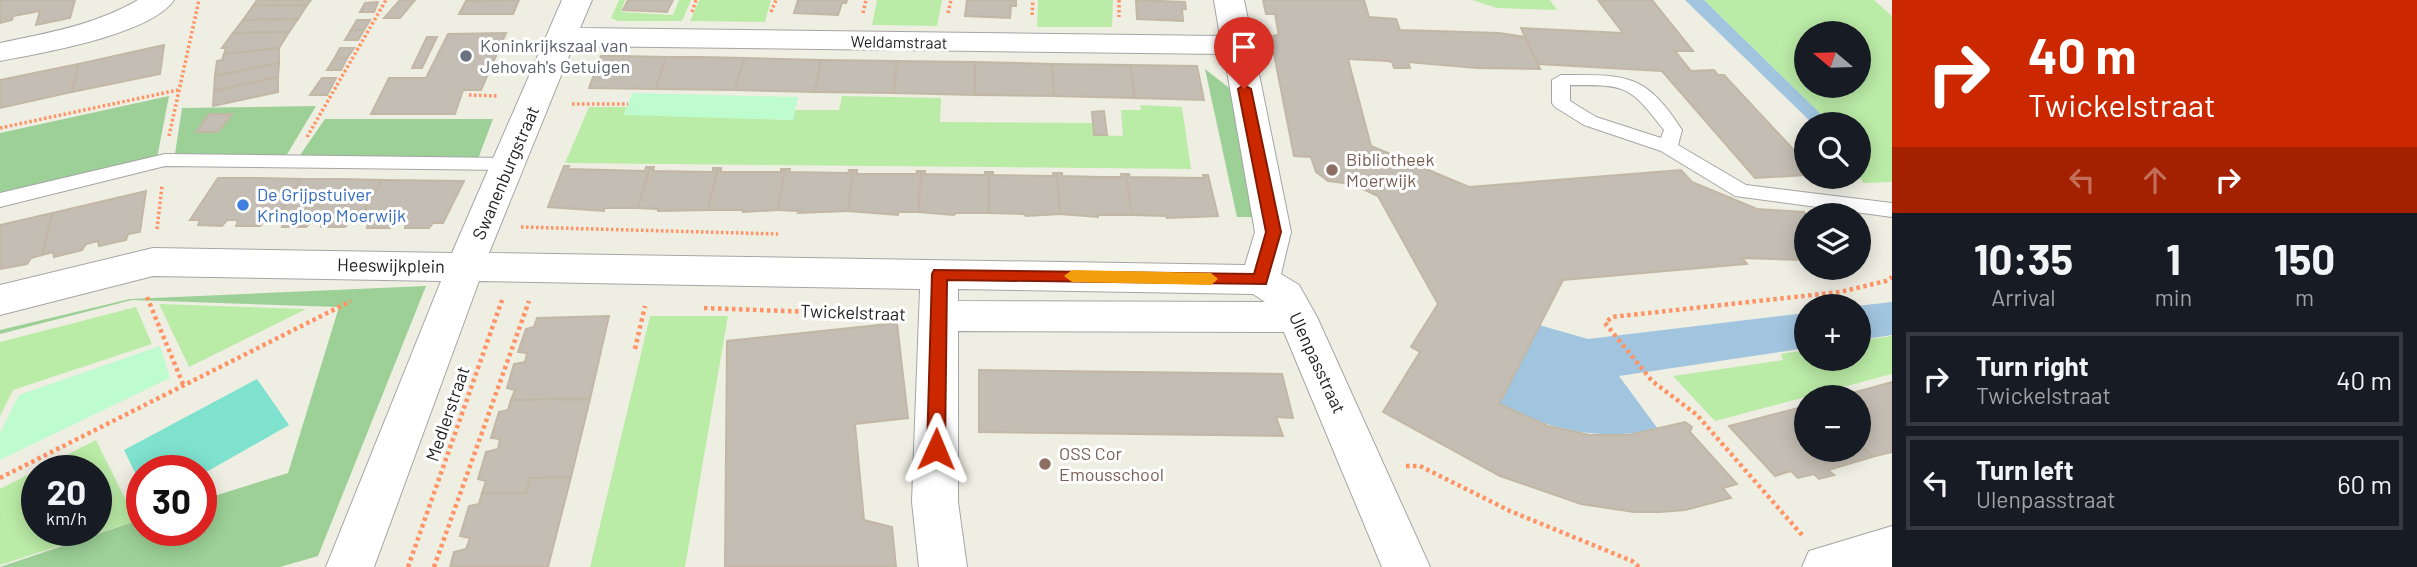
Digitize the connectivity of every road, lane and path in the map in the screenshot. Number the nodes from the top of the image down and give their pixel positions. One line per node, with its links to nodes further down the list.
1 (159, 0): 8 (street)
2 (199, 0): 9 (path)
3 (386, 0): 15 (path)
4 (577, 0): 6 (street, Swanenburgstraat)
5 (1229, 0): 7 (street)
6 (563, 37): 7 (street, Weldamstraat); 10 (street, Swanenburgstraat)
7 (1236, 45): 24 (street)
8 (0, 51)
9 (178, 90): 12 (path); 14 (path)
10 (536, 104): 11 (path); 16 (street, Swanenburgstraat)
11 (628, 104)
12 (0, 128)
13 (1668, 147): 13 (lane); 18 (lane)
14 (165, 160): 15 (lane); 17 (lane); 20 (path)
15 (292, 161): 16 (lane)
16 (509, 164): 25 (street, Swanenburgstraat)
17 (0, 200)
18 (1892, 210)
19 (555, 228): 26 (path)
20 (153, 262): 21 (street, Heeswijkplein); 27 (street, Heeswijkplein); 35 (path)
21 (399, 266): 25 (street, Heeswijkplein); 35 (path)
22 (939, 274): 24 (street); 26 (street); 32 (street)
23 (1892, 277): 45 (path)
24 (1260, 280): 33 (street, Ulenpasstraat)
25 (458, 285): 26 (street); 26 (path); 39 (street, Heeswijkplein)
26 (524, 289): 40 (path, Medlerstraat); 41 (path)
27 (0, 300)
28 (632, 306): 29 (path)
29 (645, 306): 30 (path); 34 (path)
30 (659, 307)
31 (701, 308): 32 (path, Twickelstraat)
32 (938, 316): 33 (street); 42 (street)
33 (1297, 317): 36 (street, Ulenpasstraat)
34 (635, 349)
35 (183, 384): 37 (path)
36 (1363, 466): 43 (street, Ulenpasstraat); 44 (path)
37 (0, 478)
38 (1892, 548): 45 (street)
39 (349, 567)
40 (408, 567)
41 (434, 567)
42 (943, 567)
43 (1406, 567)
44 (1639, 567)
45 (1827, 567)

